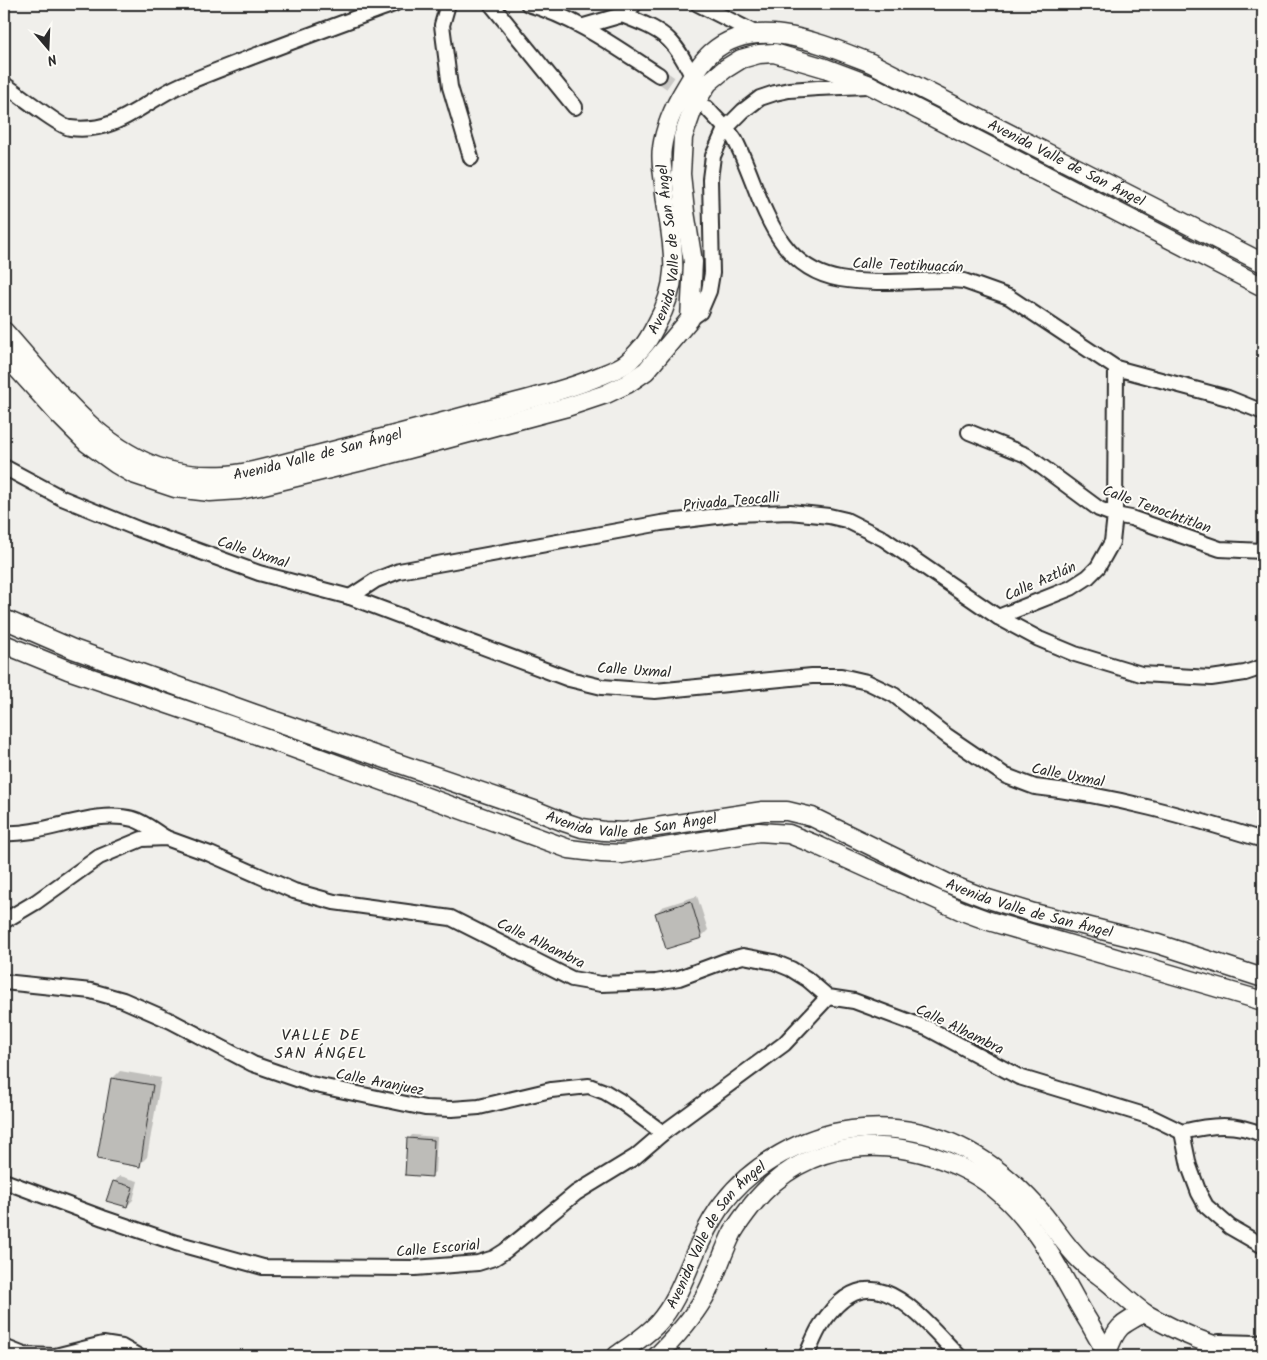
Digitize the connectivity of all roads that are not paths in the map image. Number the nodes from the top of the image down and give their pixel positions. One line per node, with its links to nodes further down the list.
1 (394, 4): 14 (street)
2 (448, 4): 19 (street)
3 (492, 4): 16 (street)
4 (528, 4): 8 (street)
5 (635, 4): 7 (street)
6 (698, 4): 9 (street)
7 (622, 15): 8 (street); 13 (street)
8 (584, 26): 12 (street)
9 (757, 34): 10 (street, Avenida Valle de San Ángel); 20 (street, Avenida Valle de San Ángel)
10 (731, 40): 11 (street); 13 (street, Avenida Valle de San Ángel)
11 (741, 59): 15 (street, Avenida Valle de San Ángel); 24 (street, Avenida Valle de San Ángel)
12 (659, 76)
13 (692, 76): 26 (street, Avenida Valle de San Ángel)
14 (4, 84)
15 (870, 86): 18 (street); 21 (street, Avenida Valle de San Ángel)
16 (575, 107)
17 (707, 108): 18 (street, Calle Teotihuacán)
18 (725, 129): 24 (street); 29 (street, Calle Teotihuacán)
19 (471, 158)
20 (1079, 170): 21 (street); 22 (street, Avenida Valle de San Ángel)
21 (1069, 189): 23 (street, Avenida Valle de San Ángel)
22 (1263, 263)
23 (1263, 287)
24 (690, 319): 28 (street, Avenida Valle de San Ángel)
25 (4, 331): 33 (street, Avenida Valle de San Ángel)
26 (646, 343): 28 (street); 33 (street, Avenida Valle de San Ángel)
27 (4, 354): 33 (street, Avenida Valle de San Ángel)
28 (659, 356): 33 (street, Avenida Valle de San Ángel)
29 (1116, 368): 30 (street, Calle Teotihuacán); 34 (street, Calle Aztlán)
30 (1263, 412)
31 (969, 432): 34 (street, Calle Tenochtitlan)
32 (4, 467): 36 (street, Calle Uxmal)
33 (257, 478)
34 (1115, 515): 35 (street, Calle Tenochtitlan); 37 (street, Calle Aztlán)
35 (1263, 552)
36 (350, 597): 37 (street, Privada Teocalli); 43 (street, Calle Uxmal)
37 (998, 617): 40 (street, Privada Teocalli)
38 (4, 619): 45 (street, Avenida Valle de San Ángel)
39 (4, 644): 47 (street, Avenida Valle de San Ángel)
40 (1263, 668)
41 (4, 833): 42 (street)
42 (166, 838): 44 (street, Calle Alhambra); 51 (street, Calle Alhambra)
43 (1263, 840)
44 (4, 921)
45 (1158, 944): 46 (street, Avenida Valle de San Ángel); 47 (street)
46 (1181, 950): 48 (street); 49 (street, Avenida Valle de San Ángel)
47 (1148, 966): 48 (street, Avenida Valle de San Ángel)
48 (1172, 974): 52 (street, Avenida Valle de San Ángel)
49 (1263, 978)
50 (4, 982): 54 (street, Calle Aranjuez)
51 (828, 997): 53 (street, Calle Alhambra); 54 (street, Calle Escorial)
52 (1263, 1001)
53 (1182, 1132): 55 (street); 57 (street)
54 (664, 1134): 56 (street, Calle Escorial)
55 (1263, 1135)
56 (4, 1181)
57 (1263, 1246)
58 (1144, 1312): 59 (street, Avenida Valle de San Ángel); 63 (street); 65 (street, Avenida Valle de San Ángel)
59 (1205, 1342): 60 (street); 62 (street, Avenida Valle de San Ángel)
60 (1263, 1342)
61 (4, 1347): 64 (street)
62 (1263, 1353)
63 (1109, 1355): 66 (street, Avenida Valle de San Ángel)
64 (138, 1356)
65 (616, 1356)
66 (656, 1356)
67 (806, 1356): 68 (street)
68 (959, 1356)

